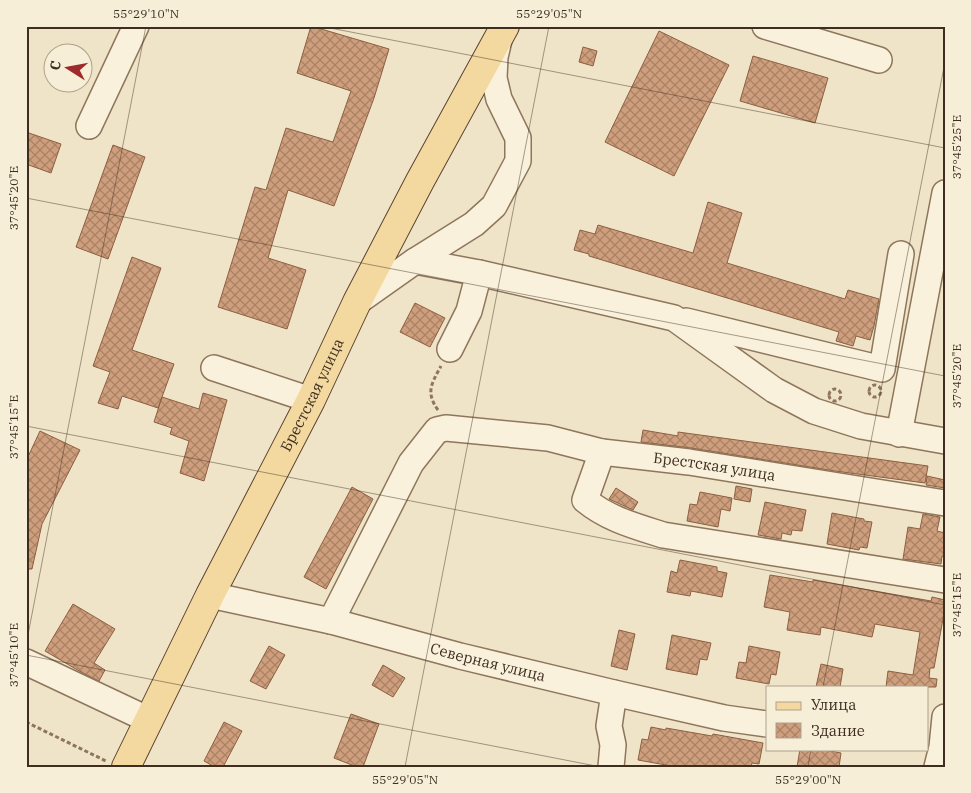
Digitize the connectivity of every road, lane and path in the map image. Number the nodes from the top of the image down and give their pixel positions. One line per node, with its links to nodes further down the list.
1 (136, 26): 5 (street)
2 (765, 26): 4 (street)
3 (502, 31): 8 (street); 10 (main road, Брестская улица)
4 (879, 60)
5 (89, 126)
6 (945, 193): 16 (street)
7 (901, 254): 11 (street)
8 (415, 261): 9 (street); 10 (street)
9 (478, 273): 11 (street); 12 (street)
10 (357, 302): 14 (main road, Брестская улица)
11 (674, 318): 16 (street)
12 (450, 349): 15 (path)
13 (214, 368): 14 (street)
14 (311, 400): 21 (main road, Брестская улица)
15 (440, 413)
16 (899, 434): 17 (street)
17 (945, 441)
18 (602, 452): 19 (street, Брестская улица); 20 (street); 22 (street, Брестская улица)
19 (945, 503)
20 (945, 580)
21 (210, 595): 22 (street, Северная улица); 26 (main road, Брестская улица)
22 (331, 621): 24 (street, Северная улица)
23 (26, 662): 26 (street)
24 (614, 693): 28 (street, Северная улица); 31 (street)
25 (945, 718): 29 (street)
26 (149, 720): 30 (main road, Брестская улица)
27 (26, 722): 30 (path)
28 (766, 724)
29 (938, 751)
30 (116, 764)
31 (611, 767)

